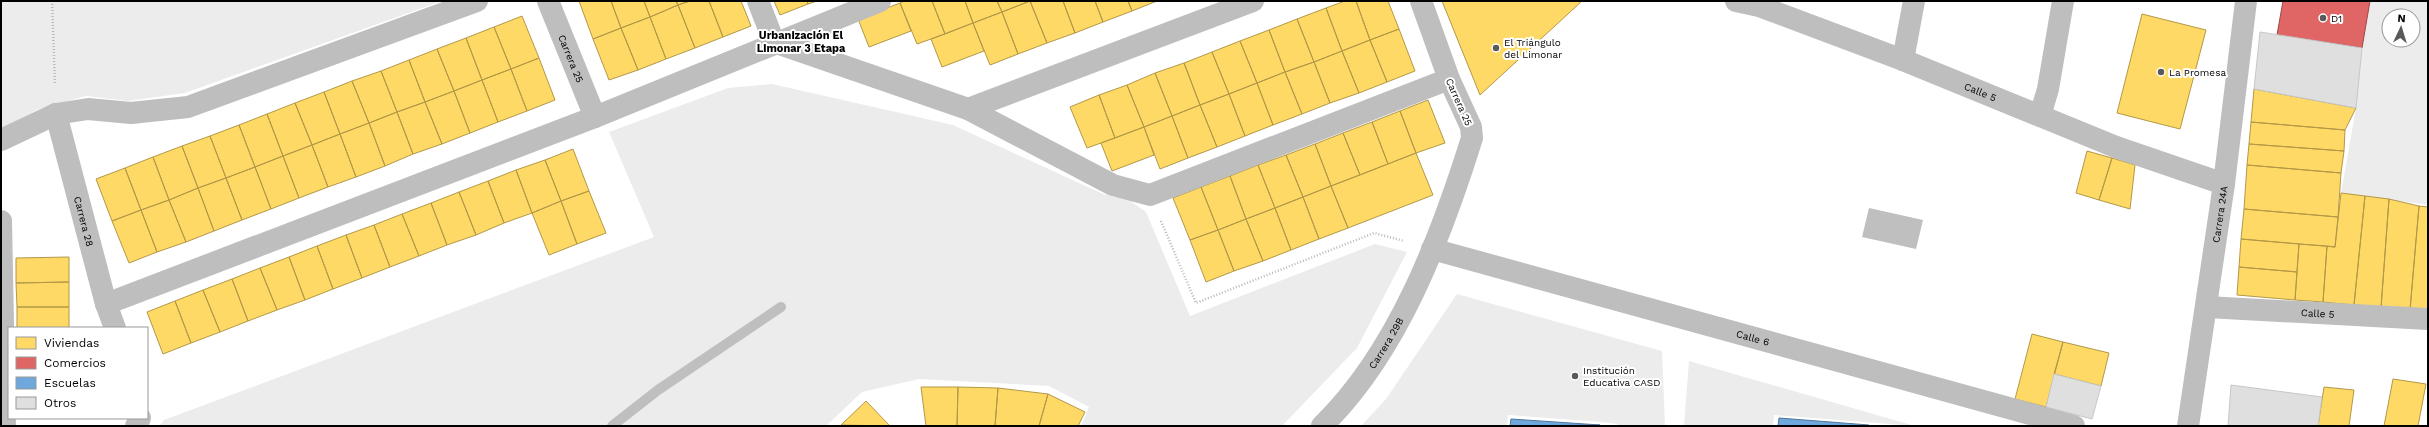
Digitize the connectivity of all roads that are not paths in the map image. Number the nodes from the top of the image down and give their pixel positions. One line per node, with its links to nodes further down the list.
1 (477, 1): 16 (street)
2 (548, 1): 18 (street, Carrera 25)
3 (758, 1): 12 (street)
4 (880, 1): 12 (street)
5 (1253, 1): 15 (street)
6 (1421, 1): 14 (street, Carrera 25)
7 (1736, 1): 11 (street, Calle 5)
8 (1914, 1): 13 (street)
9 (2063, 1): 17 (street)
10 (2246, 1): 20 (street, Carrera 24A)
11 (1760, 4): 13 (street, Calle 5)
12 (774, 42): 15 (street); 18 (street)
13 (1903, 60): 17 (street, Calle 5)
14 (1449, 79): 15 (street); 22 (street, Carrera 25)
15 (968, 109)
16 (56, 114): 19 (street); 23 (street, Carrera 28)
17 (2040, 116): 20 (street, Calle 5)
18 (595, 117): 23 (street)
19 (1, 140)
20 (2224, 184): 24 (street, Carrera 24A)
21 (1, 221): 27 (street)
22 (1432, 249): 28 (street, Carrera 29B); 29 (street, Calle 6)
23 (106, 304): 26 (street, Carrera 28)
24 (2207, 307): 25 (street, Calle 5); 30 (street, Carrera 24A)
25 (2428, 319)
26 (115, 327)
27 (5, 426)
28 (1322, 426)
29 (2074, 426)
30 (2188, 426)

